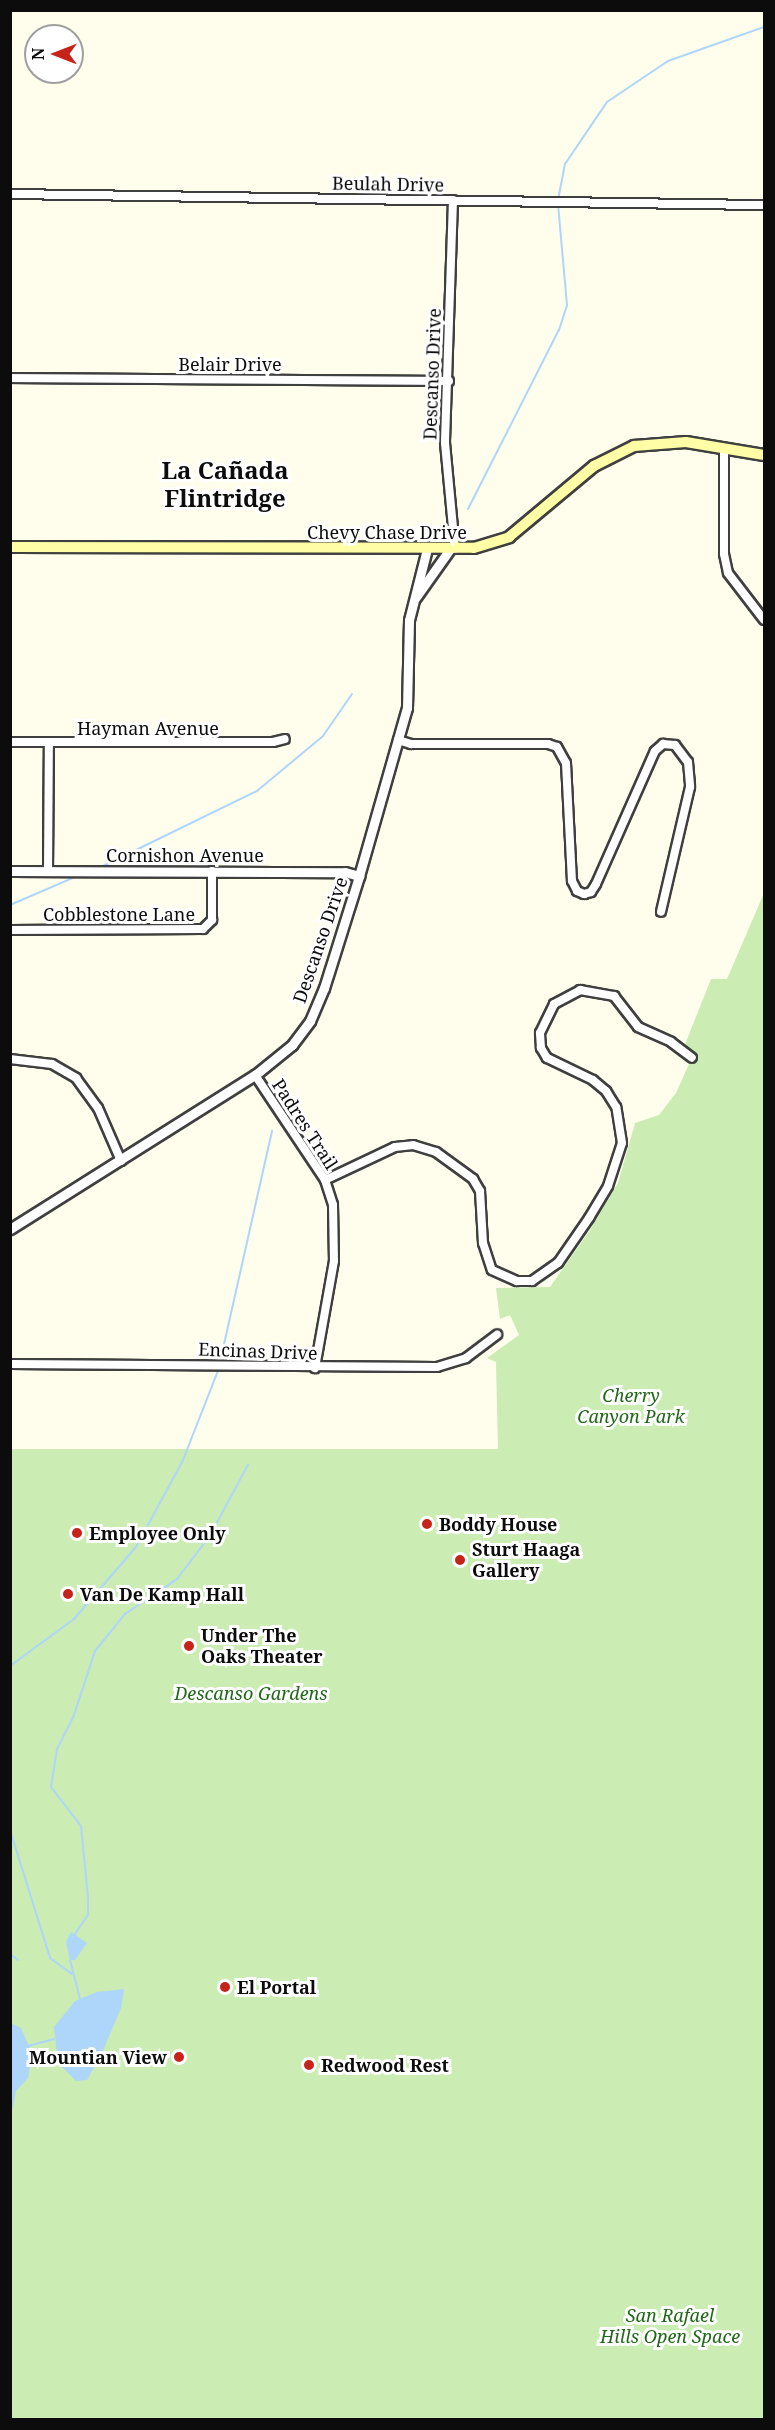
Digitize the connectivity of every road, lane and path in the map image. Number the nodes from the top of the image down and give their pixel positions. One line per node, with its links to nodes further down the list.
1 (10, 194): 2 (street, Beulah Drive)
2 (453, 200): 3 (street, Beulah Drive); 5 (street, Descanso Drive)
3 (765, 204)
4 (10, 378): 5 (street, Belair Drive)
5 (449, 381): 10 (street, Descanso Drive)
6 (724, 448): 7 (main road, Chevy Chase Drive); 10 (main road, Chevy Chase Drive); 12 (street)
7 (765, 455)
8 (10, 547): 9 (main road, Chevy Chase Drive)
9 (427, 549): 10 (main road, Chevy Chase Drive); 11 (street, Descanso Drive)
10 (452, 549): 11 (street)
11 (416, 597): 14 (street, Descanso Drive)
12 (765, 621)
13 (285, 739): 16 (street, Hayman Avenue)
14 (398, 740): 20 (street, Descanso Drive); 21 (street)
15 (10, 742): 16 (street, Hayman Avenue)
16 (49, 743): 18 (street)
17 (10, 871): 18 (street, Cornishon Avenue)
18 (48, 871): 19 (street, Cornishon Avenue)
19 (212, 871): 20 (street, Cornishon Avenue); 22 (street, Cobblestone Lane)
20 (359, 876): 25 (street, Descanso Drive)
21 (661, 912)
22 (10, 930)
23 (692, 1058): 27 (street)
24 (10, 1059): 26 (street)
25 (255, 1075): 26 (street, Descanso Drive); 27 (street, Padres Trail)
26 (121, 1161): 28 (street, Descanso Drive)
27 (325, 1180): 31 (street, Padres Trail)
28 (10, 1229)
29 (497, 1335): 31 (street, Encinas Drive)
30 (10, 1364): 31 (street, Encinas Drive)
31 (315, 1368)

